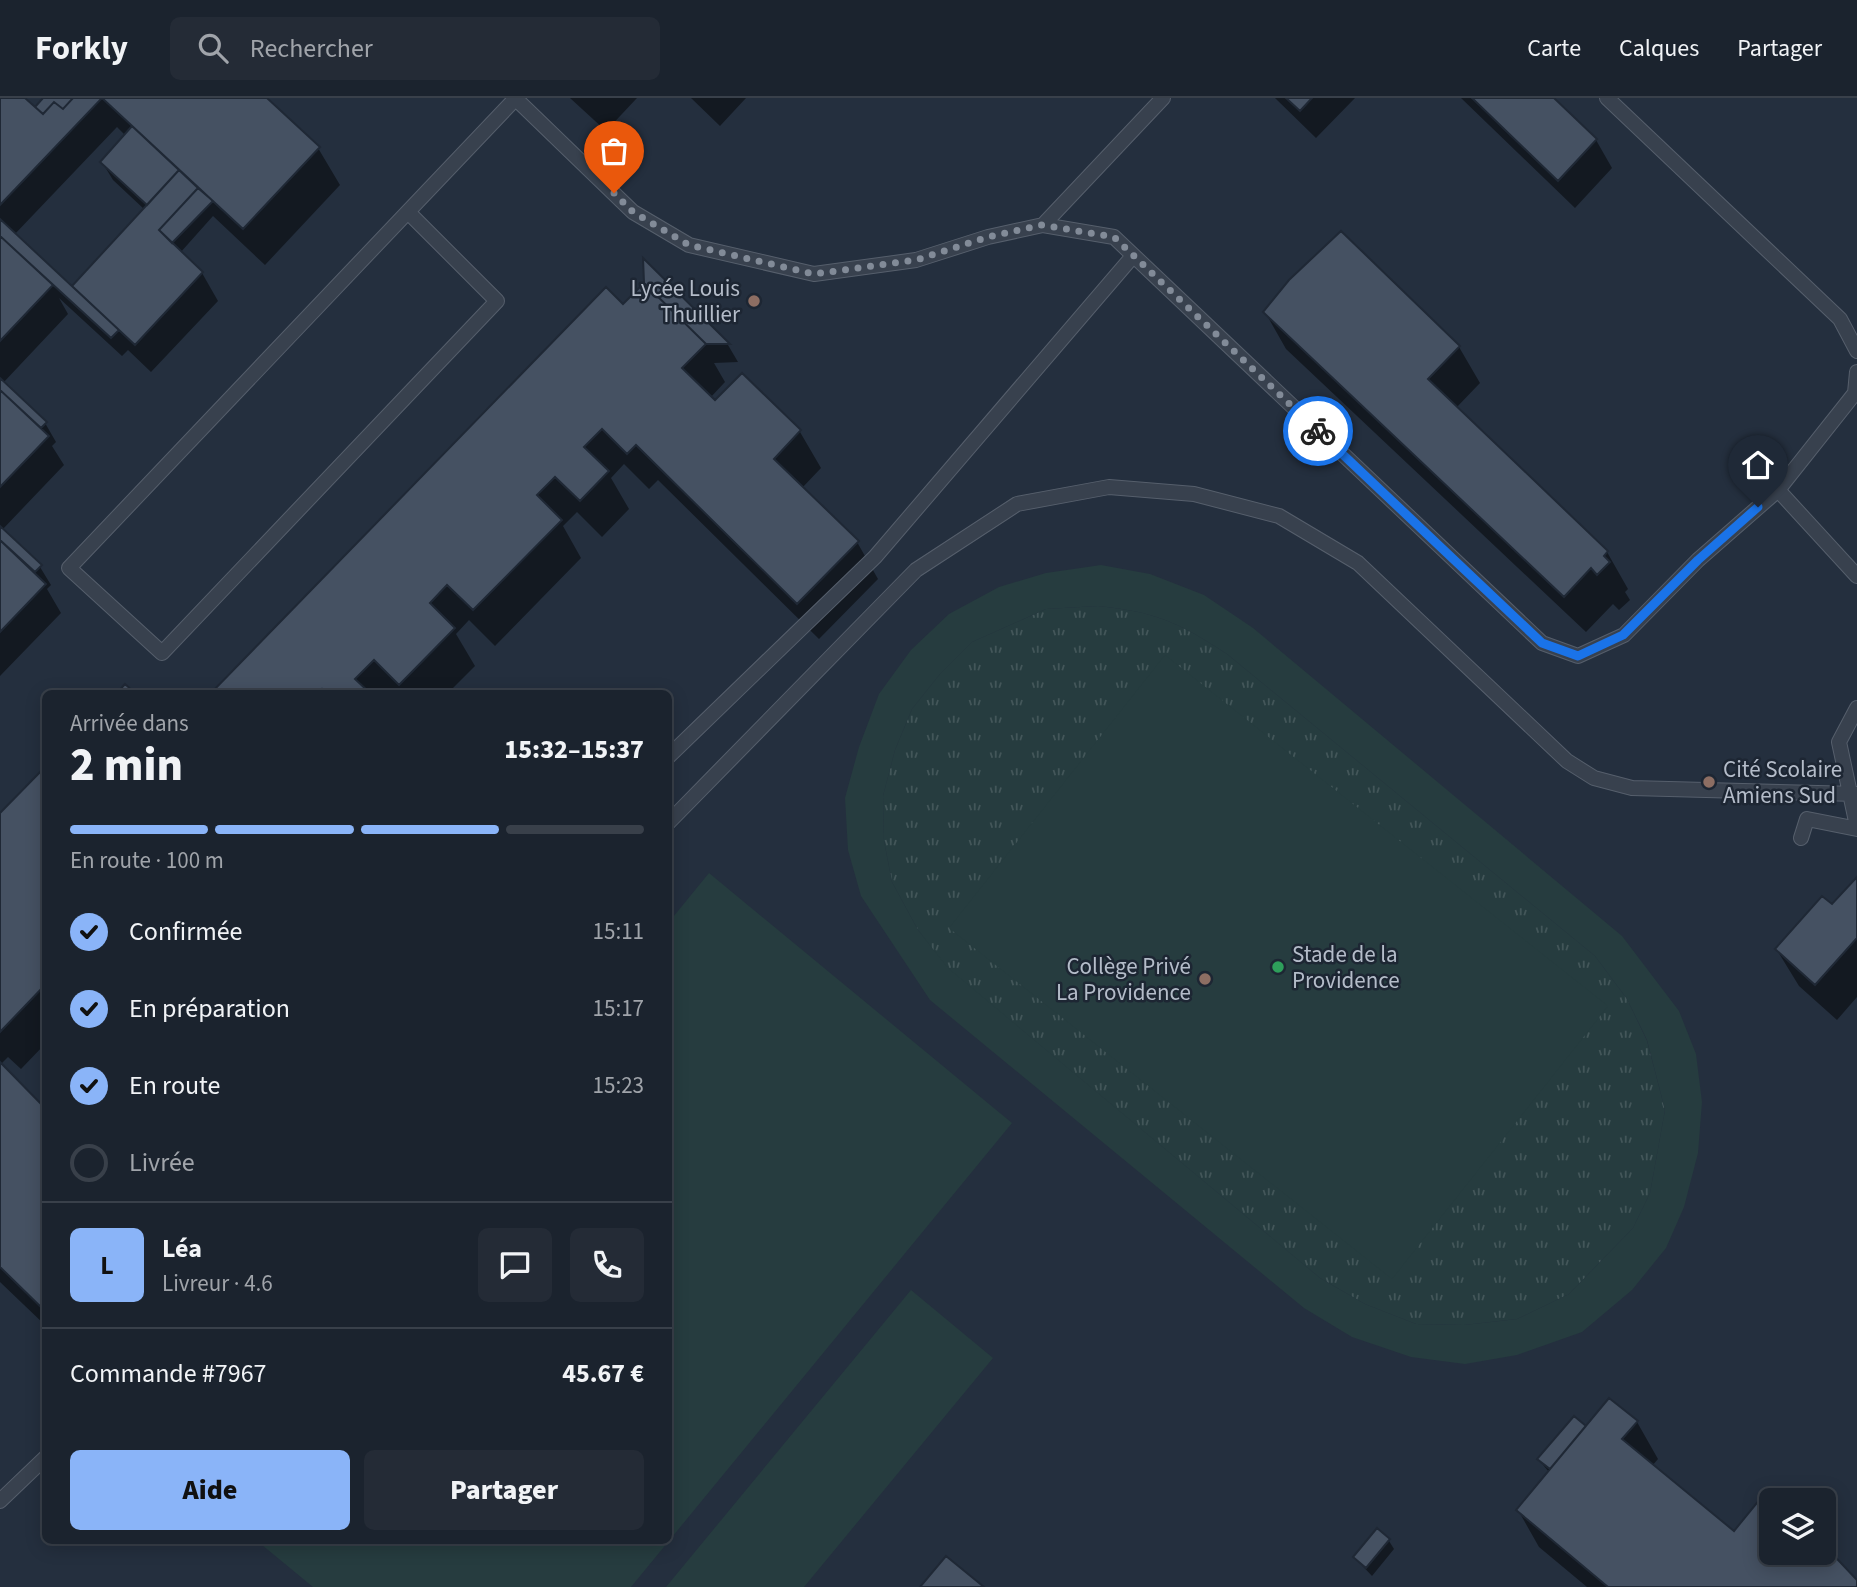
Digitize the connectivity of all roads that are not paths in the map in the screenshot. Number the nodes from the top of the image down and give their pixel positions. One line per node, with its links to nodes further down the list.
1 (515, 98): 4 (lane); 5 (lane)
2 (1163, 98): 5 (lane)
3 (1607, 98): 7 (lane)
4 (408, 212): 4 (lane)
5 (1042, 225): 6 (lane)
6 (1133, 256): 9 (lane); 12 (lane)
7 (1857, 351)
8 (1857, 372): 9 (lane)
9 (1778, 490): 10 (lane)
10 (1857, 576)
11 (1857, 708): 13 (lane)
12 (672, 753)
13 (1852, 793): 14 (lane); 15 (lane)
14 (672, 819)
15 (1857, 827): 16 (lane)
16 (1801, 838)
17 (42, 1461): 18 (lane)
18 (0, 1501)

